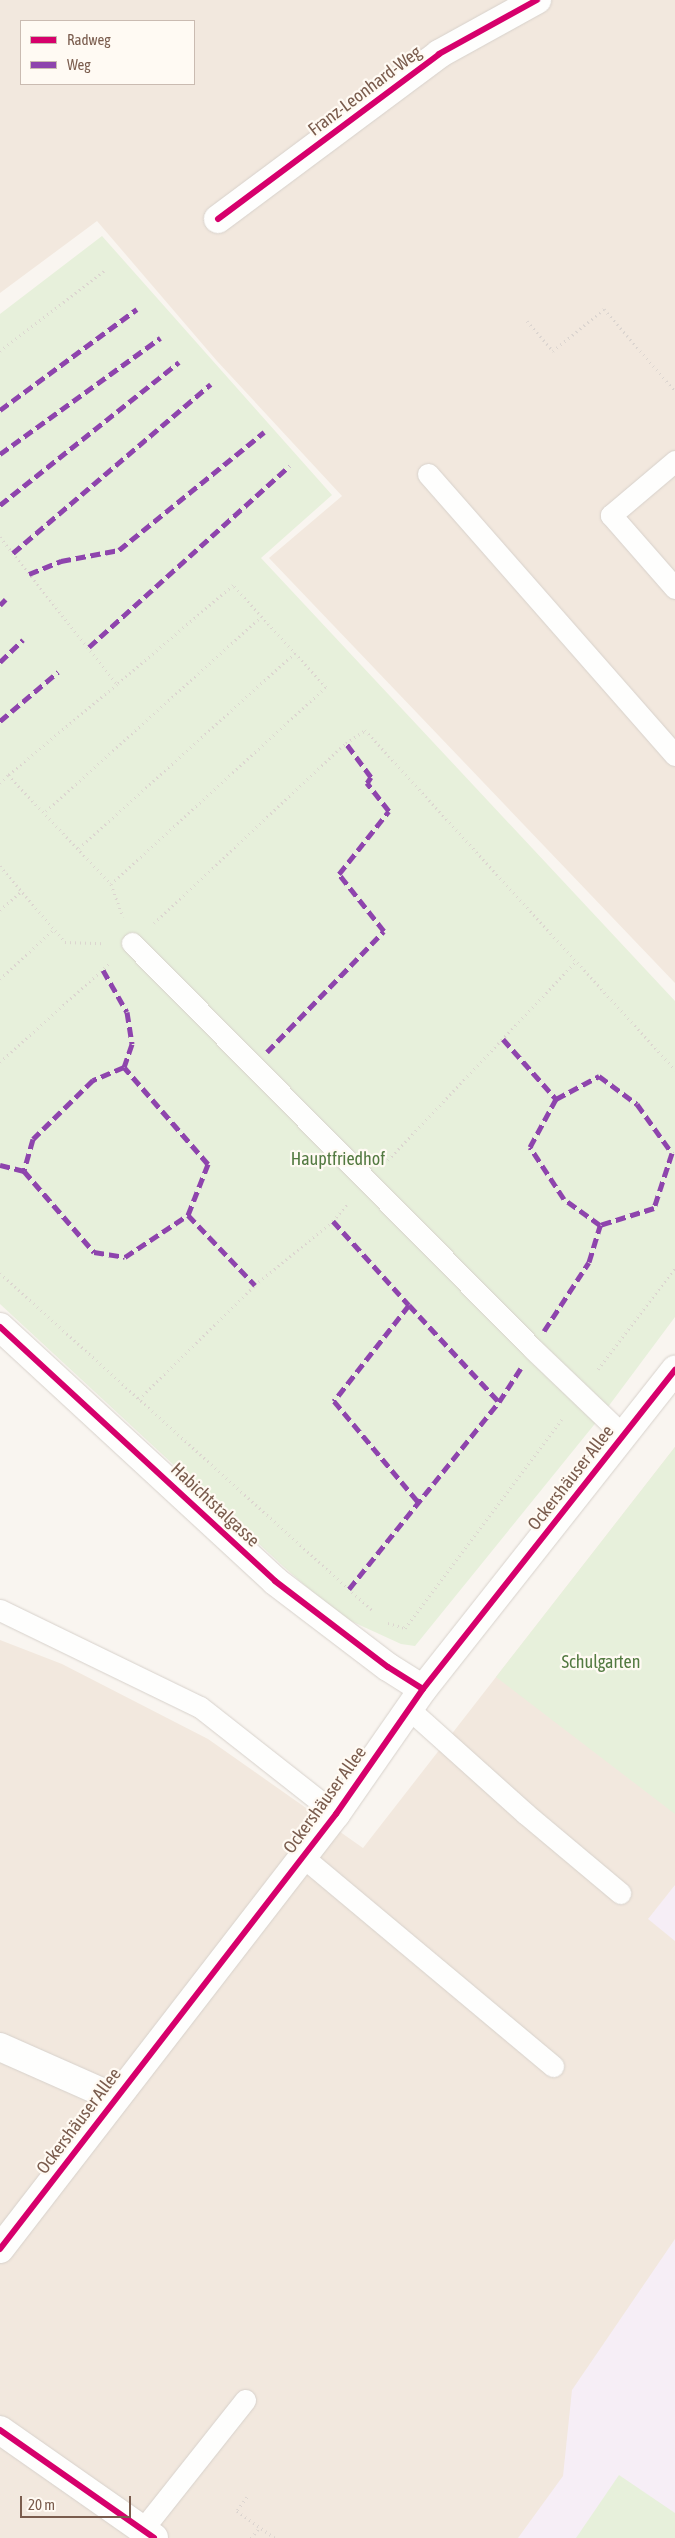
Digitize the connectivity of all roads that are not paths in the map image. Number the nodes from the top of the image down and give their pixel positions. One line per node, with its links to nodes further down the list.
1 (537, 0): 2 (street, Franz-Leonhard-Weg)
2 (218, 219)
3 (675, 461): 5 (lane)
4 (428, 474): 6 (lane)
5 (675, 588)
6 (675, 754)
7 (132, 943): 10 (lane)
8 (2, 1334): 12 (street, Habichtstalgasse)
9 (675, 1370): 10 (street, Ockershäuser Allee)
10 (624, 1436): 12 (street, Ockershäuser Allee)
11 (0, 1610): 13 (lane)
12 (416, 1699): 13 (street, Ockershäuser Allee); 15 (lane)
13 (336, 1814): 14 (street, Ockershäuser Allee)
14 (303, 1857): 17 (lane); 18 (street, Ockershäuser Allee)
15 (620, 1893)
16 (0, 2047): 18 (street)
17 (553, 2066)
18 (115, 2098): 19 (street, Ockershäuser Allee)
19 (0, 2249)
20 (245, 2400): 22 (lane)
21 (0, 2430): 22 (street)
22 (148, 2534)

